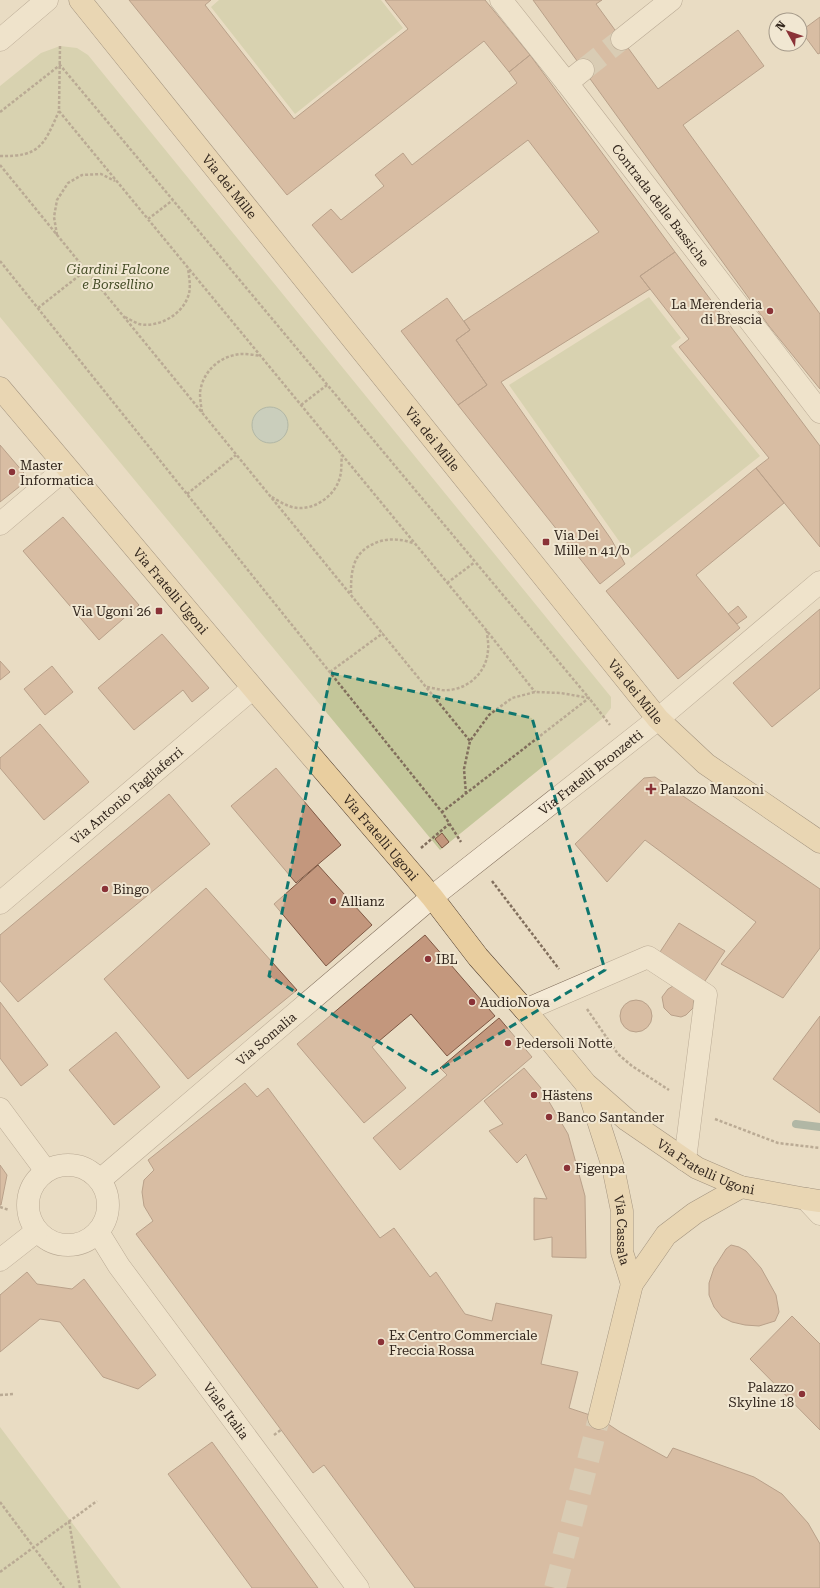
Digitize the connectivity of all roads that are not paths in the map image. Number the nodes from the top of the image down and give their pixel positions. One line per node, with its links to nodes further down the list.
1 (47, 0): 6 (street)
2 (80, 0): 15 (main road, Via dei Mille)
3 (500, 0): 8 (street, Contrada delle Bassiche)
4 (671, 0): 5 (street)
5 (622, 39)
6 (0, 40)
7 (583, 70): 8 (street)
8 (567, 84): 10 (street, Contrada delle Bassiche)
9 (0, 388): 11 (main road, Via Fratelli Ugoni)
10 (820, 412)
11 (66, 468): 12 (street); 14 (main road, Via Fratelli Ugoni)
12 (0, 524)
13 (820, 582): 15 (street, Via Fratelli Bronzetti)
14 (252, 688): 17 (main road, Via Fratelli Ugoni); 18 (street, Via Antonio Tagliaferri)
15 (658, 719): 16 (main road, Via dei Mille); 17 (street, Via Fratelli Bronzetti)
16 (820, 842)
17 (432, 897): 19 (main road, Via Fratelli Ugoni); 24 (street, Via Somalia)
18 (0, 903)
19 (525, 1010): 20 (main road, Via Fratelli Ugoni); 22 (street)
20 (586, 1084): 22 (main road, Via Fratelli Ugoni); 30 (main road, Via Cassala)
21 (0, 1109): 23 (street)
22 (685, 1160): 25 (main road, Via Fratelli Ugoni)
23 (46, 1171): 24 (street); 27 (street)
24 (100, 1180): 28 (street)
25 (741, 1187): 26 (main road, Via Fratelli Ugoni); 30 (main road, Via Cassala)
26 (815, 1204)
27 (37, 1231): 28 (street); 29 (street)
28 (98, 1232): 32 (street, Viale Italia)
29 (0, 1260)
30 (632, 1284): 31 (main road, Via Cassala)
31 (599, 1418)
32 (358, 1588)

